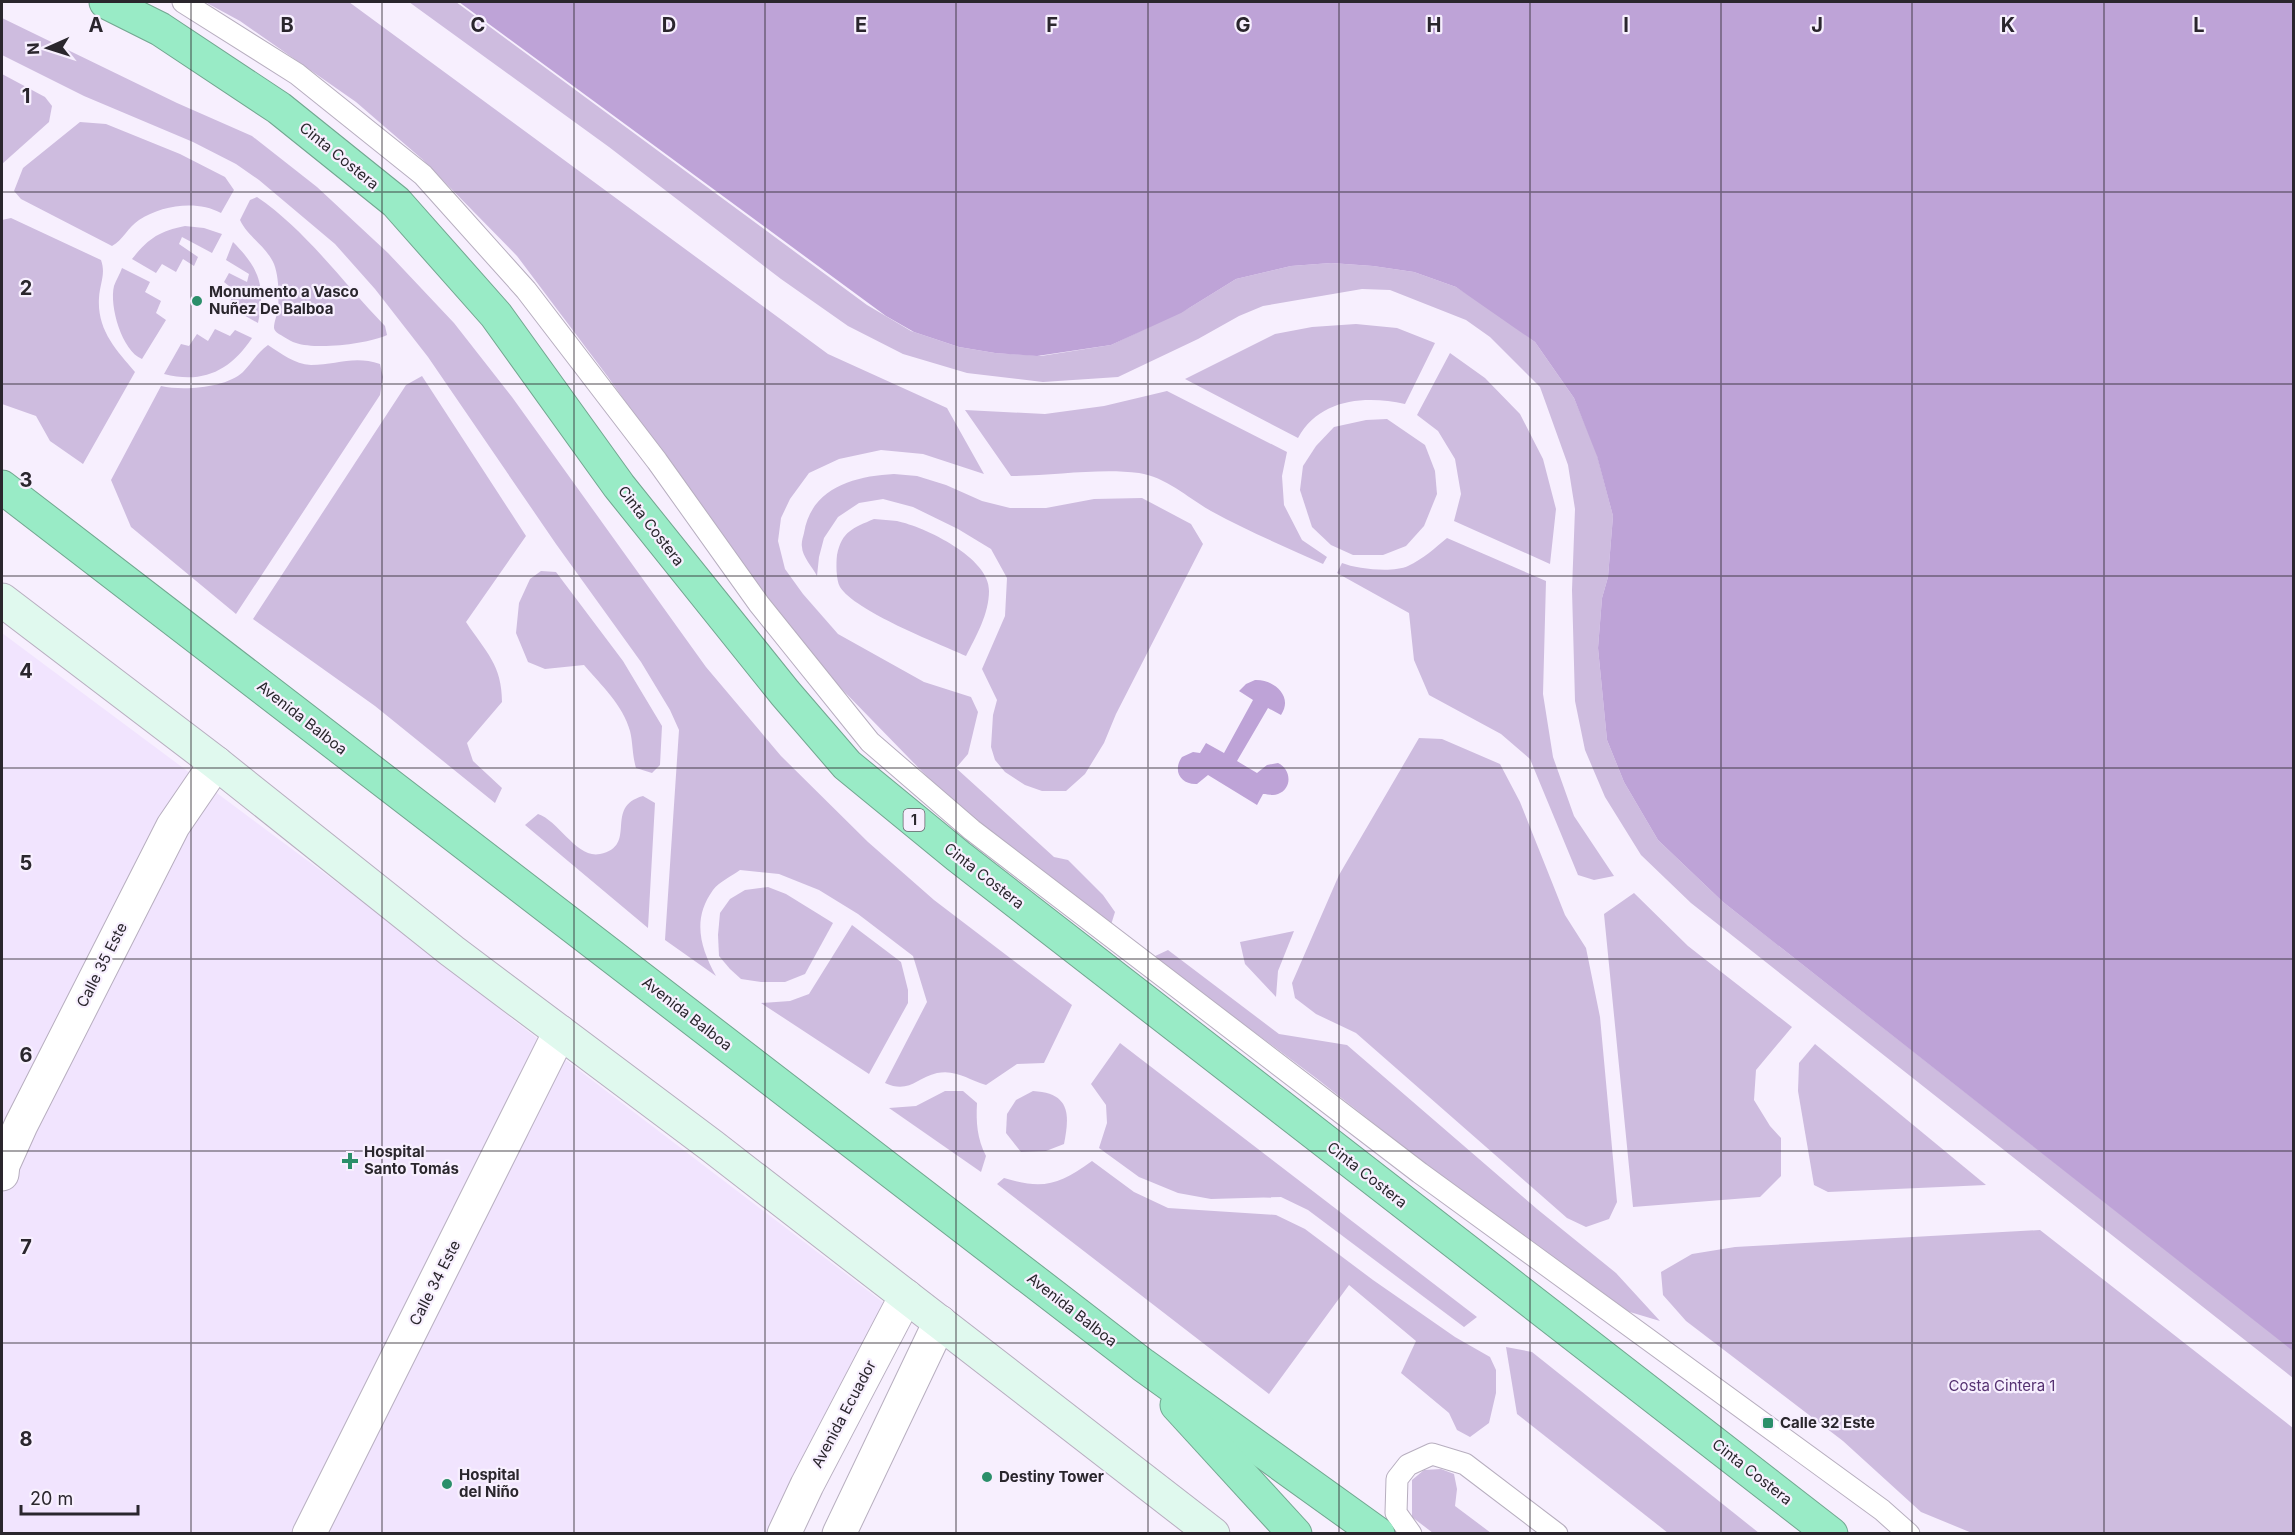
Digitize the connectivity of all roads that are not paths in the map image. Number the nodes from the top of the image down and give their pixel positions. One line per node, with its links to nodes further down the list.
1 (106, 2): 19 (highway, Cinta Costera / 1)
2 (183, 2): 20 (lane)
3 (2, 487): 10 (highway, Avenida Balboa)
4 (2, 600): 5 (main road)
5 (216, 763): 6 (main road); 7 (street, Calle 35 Este)
6 (560, 1032): 8 (main road); 11 (street, Calle 34 Este)
7 (2, 1168)
8 (906, 1296): 9 (main road); 12 (street, Avenida Ecuador)
9 (940, 1322): 13 (street); 14 (main road)
10 (1143, 1365): 15 (highway); 16 (highway, Avenida Balboa)
11 (309, 1533)
12 (784, 1533)
13 (839, 1533)
14 (1213, 1533)
15 (1295, 1533)
16 (1377, 1533)
17 (1411, 1533): 18 (lane)
18 (1557, 1533)
19 (1831, 1533)
20 (1909, 1533)

